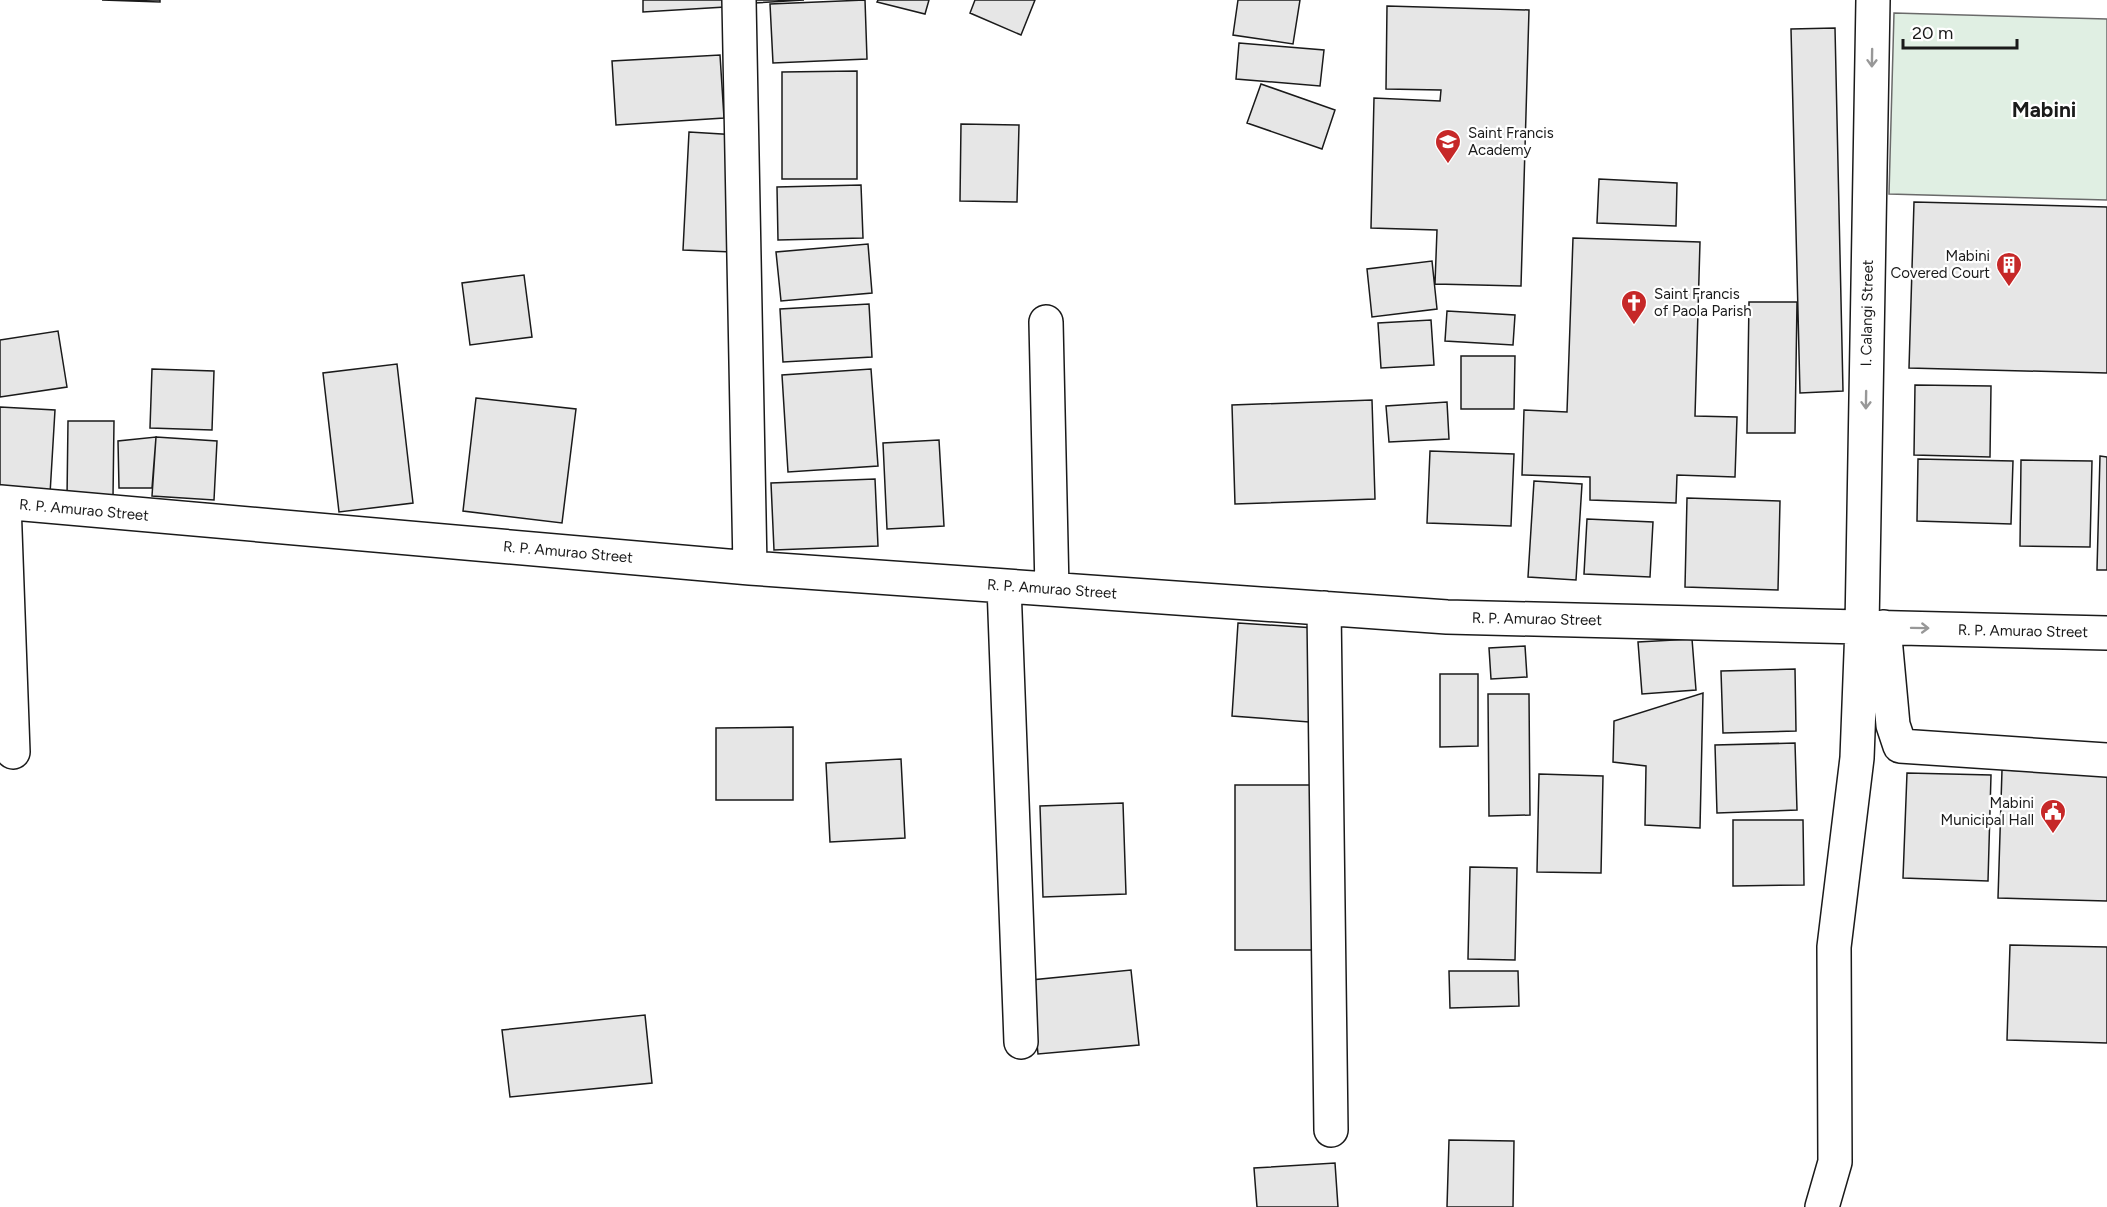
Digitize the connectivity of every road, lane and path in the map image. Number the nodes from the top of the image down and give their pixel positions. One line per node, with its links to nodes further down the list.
1 (739, 0): 5 (street)
2 (1873, 0): 9 (street, I. Calangi Street, one-way to 9)
3 (1046, 322): 7 (street)
4 (2, 502): 5 (street, R. P. Amurao Street); 11 (street)
5 (750, 568): 6 (street, R. P. Amurao Street)
6 (1004, 586): 7 (street, R. P. Amurao Street); 13 (street)
7 (1052, 589): 8 (street, R. P. Amurao Street)
8 (1324, 608): 9 (street, R. P. Amurao Street); 14 (street)
9 (1873, 627): 10 (street, R. P. Amurao Street, one-way to 10); 12 (street); 15 (street)
10 (2107, 633)
11 (13, 752)
12 (2107, 760)
13 (1021, 1042)
14 (1331, 1130)
15 (1822, 1207)

